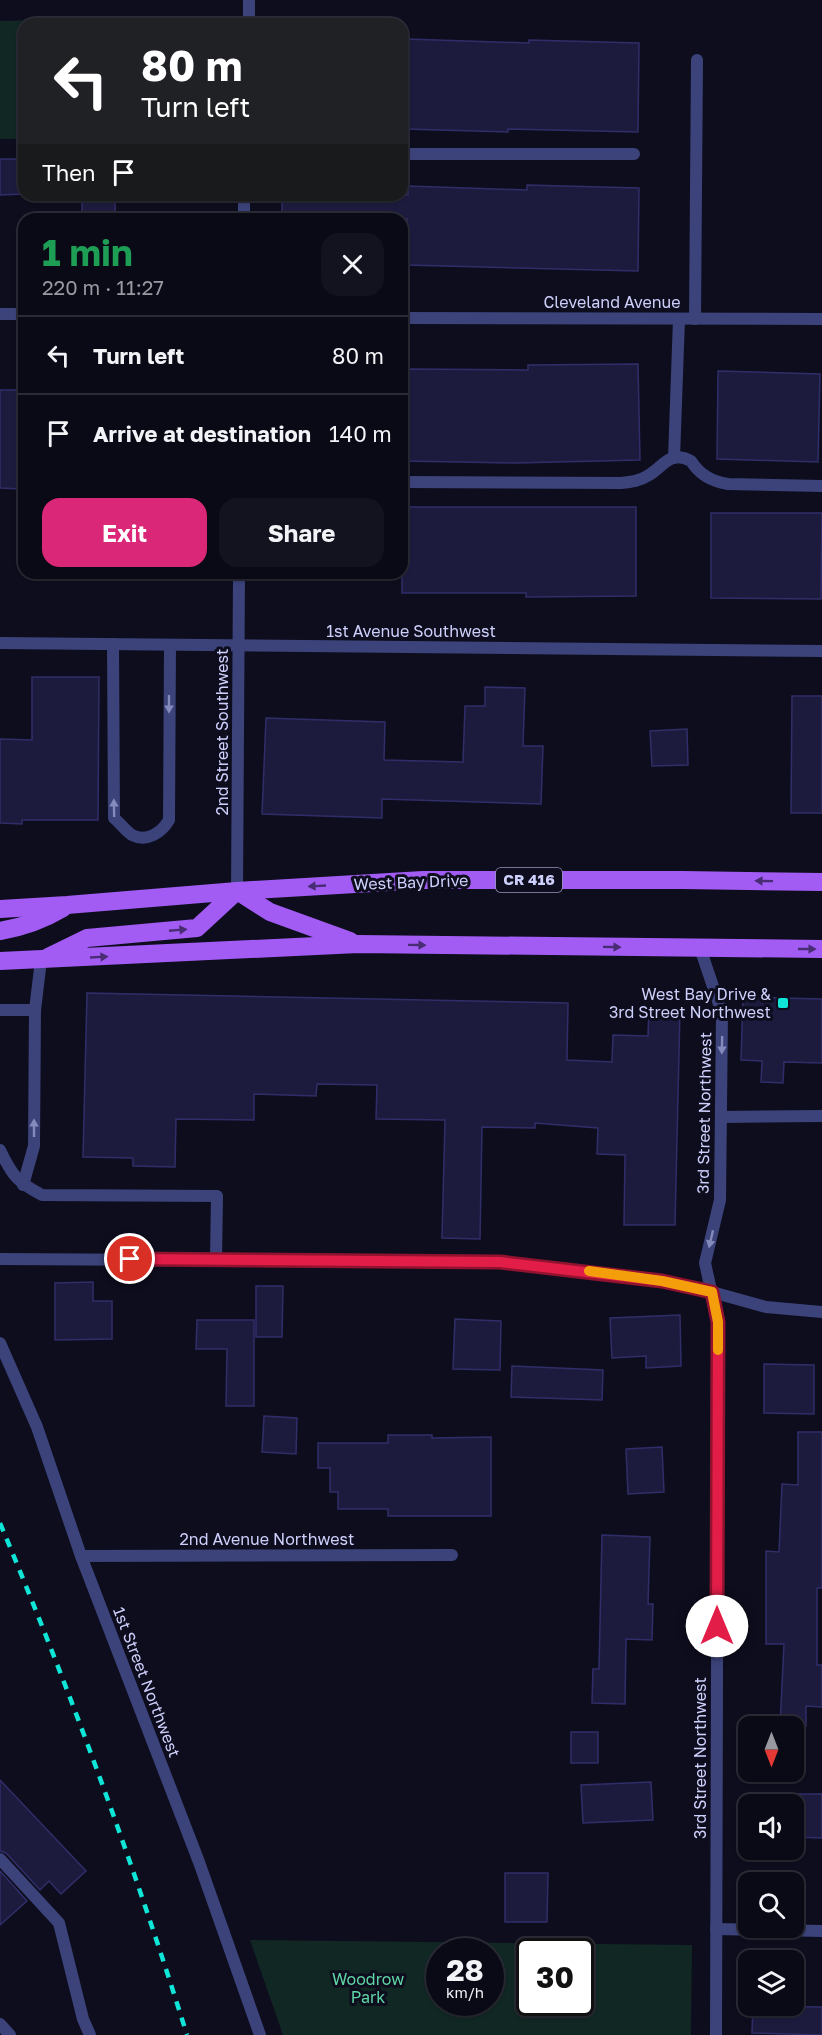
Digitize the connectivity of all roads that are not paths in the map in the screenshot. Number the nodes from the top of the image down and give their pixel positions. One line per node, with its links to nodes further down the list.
1 (249, 0): 2 (street)
2 (249, 18)
3 (697, 60): 10 (street)
4 (408, 154): 5 (street)
5 (634, 154)
6 (0, 314): 7 (street)
7 (18, 314)
8 (408, 318): 9 (street, Cleveland Avenue)
9 (679, 319): 10 (street, Cleveland Avenue); 12 (street)
10 (695, 319): 11 (street, Cleveland Avenue)
11 (822, 319)
12 (674, 458): 13 (street); 14 (street)
13 (408, 482)
14 (822, 486)
15 (239, 579): 19 (street, 2nd Street Southwest)
16 (0, 643): 17 (street, 1st Avenue Southwest)
17 (113, 644): 18 (street, 1st Avenue Southwest); 18 (street, one-way to 17)
18 (170, 645): 19 (street, 1st Avenue Southwest)
19 (238, 646): 20 (street, 1st Avenue Southwest); 22 (street, 2nd Street Southwest)
20 (822, 651)
21 (822, 882): 22 (main road, West Bay Drive / CR 416, one-way to 22)
22 (237, 891): 23 (main road, West Bay Drive / CR 416); 26 (main road); 29 (main road, one-way to 22)
23 (67, 905): 24 (main road, West Bay Drive / CR 416); 25 (main road)
24 (0, 909)
25 (0, 931)
26 (358, 944): 27 (main road, one-way to 27); 29 (main road, one-way to 26)
27 (700, 948): 28 (main road, one-way to 28); 34 (street, 3rd Street Northwest, one-way to 34)
28 (822, 949)
29 (41, 960): 30 (main road); 32 (street)
30 (0, 961)
31 (0, 1010): 32 (street)
32 (35, 1010): 36 (street, one-way to 32)
33 (822, 1116): 34 (street)
34 (721, 1117): 39 (street, 3rd Street Northwest, one-way to 39)
35 (0, 1150): 36 (street)
36 (23, 1185): 38 (street)
37 (0, 1259): 38 (street)
38 (216, 1259): 39 (street)
39 (712, 1292): 40 (street); 45 (street, 3rd Street Northwest)
40 (822, 1312)
41 (0, 1343): 43 (street, 1st Street Northwest)
42 (452, 1555): 43 (street, 2nd Avenue Northwest)
43 (81, 1556): 50 (street, 1st Street Northwest)
44 (0, 1859): 49 (street)
45 (716, 1929): 46 (street); 51 (street, 3rd Street Northwest)
46 (822, 1931)
47 (0, 2024): 48 (street)
48 (10, 2035)
49 (90, 2035)
50 (260, 2035)
51 (716, 2035)

